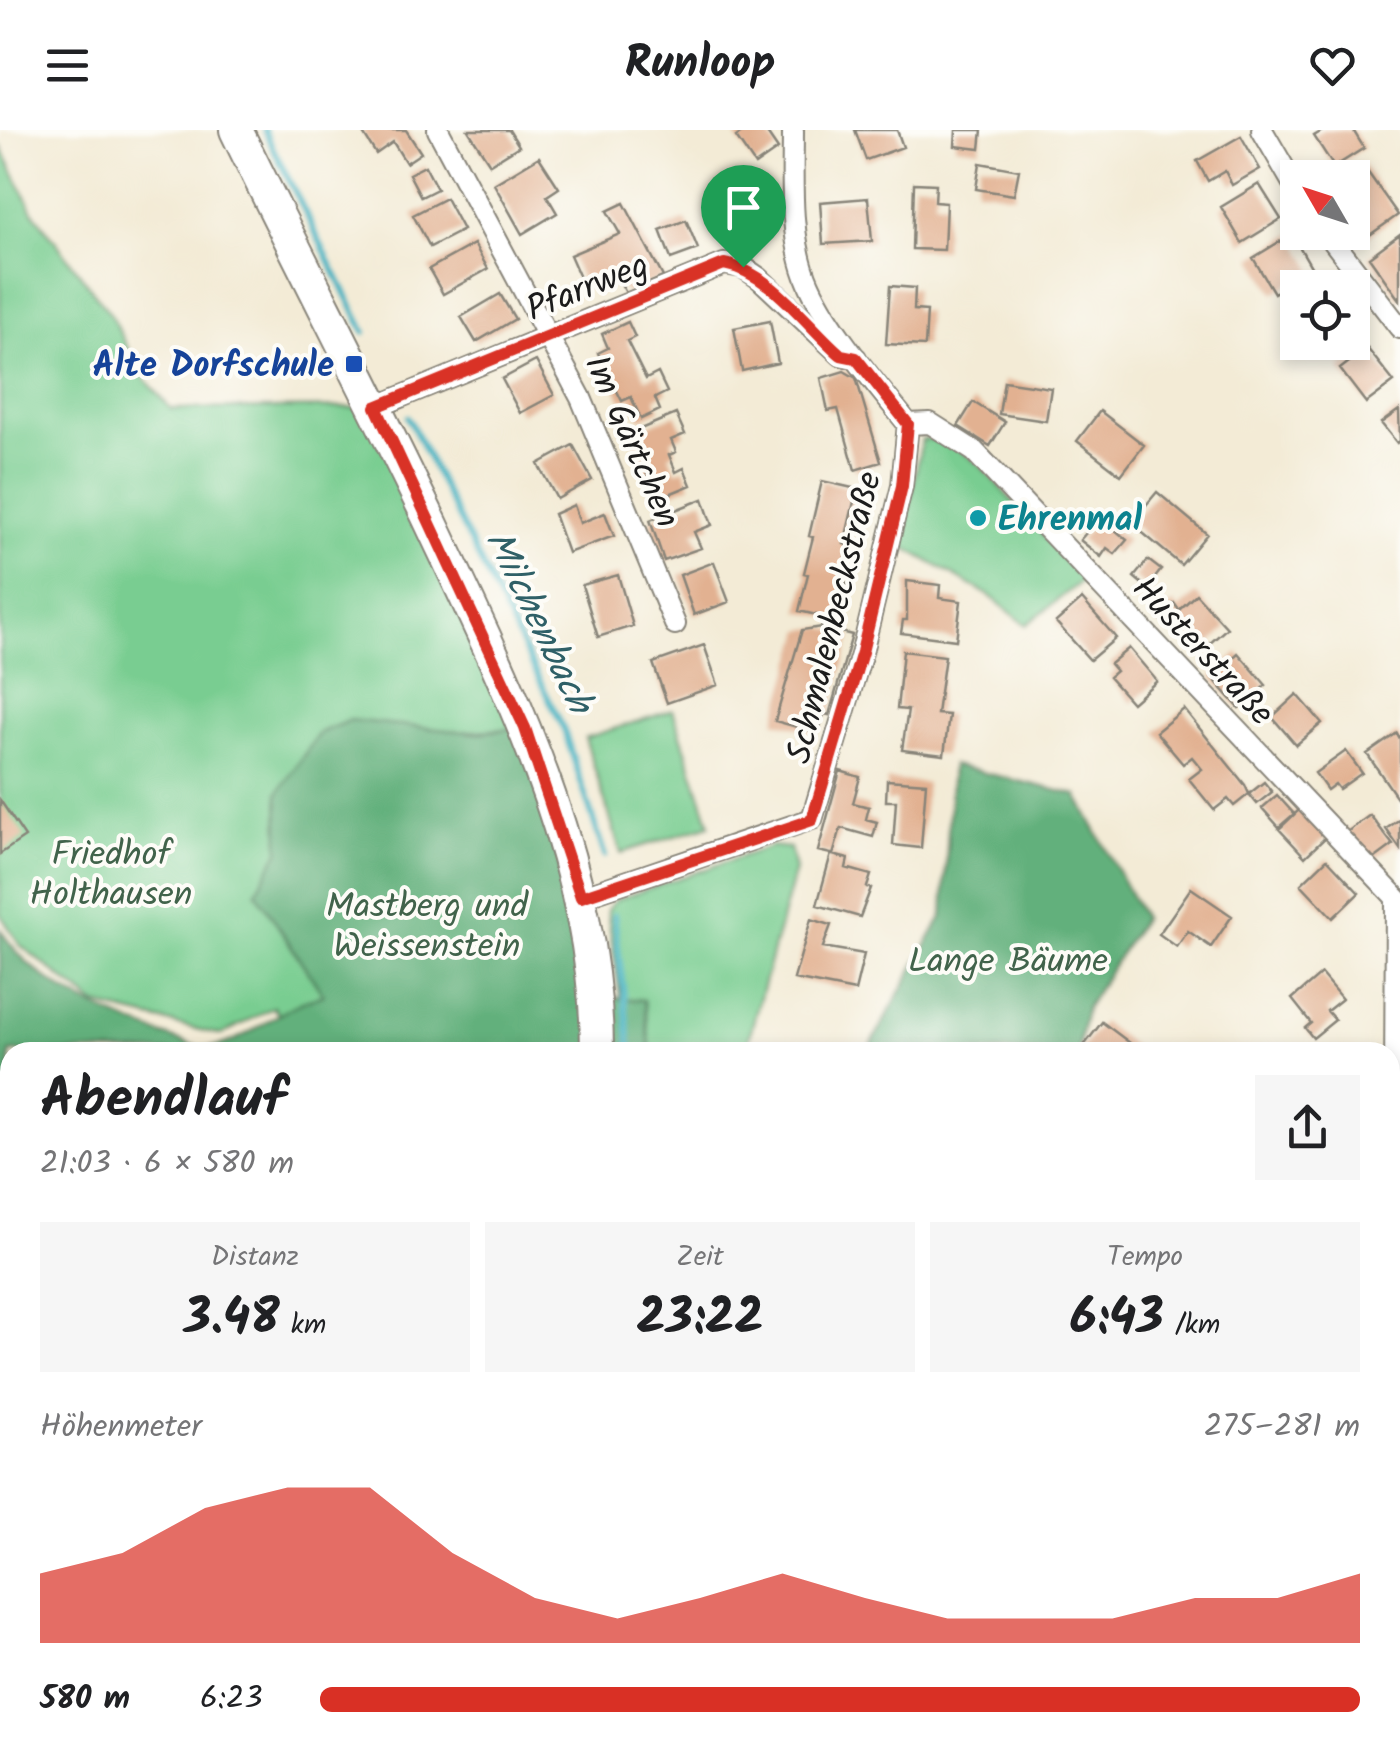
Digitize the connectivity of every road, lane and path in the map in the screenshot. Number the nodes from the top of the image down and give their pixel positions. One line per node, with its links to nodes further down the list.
1 (236, 130): 10 (main road)
2 (438, 130): 8 (street, Im Gärtchen)
3 (794, 130): 9 (street)
4 (1262, 130): 5 (street)
5 (1280, 161)
6 (1340, 250): 7 (street)
7 (1400, 328)
8 (550, 336): 9 (street, Pfarrweg); 10 (street, Pfarrweg); 12 (street, Im Gärtchen)
9 (856, 358): 11 (street)
10 (376, 407): 13 (main road)
11 (908, 424): 13 (street, Schmalenbeckstraße); 14 (street, Husterstraße)
12 (675, 624)
13 (581, 897): 15 (main road)
14 (1398, 900): 16 (street)
15 (597, 1042)
16 (1396, 1042)

